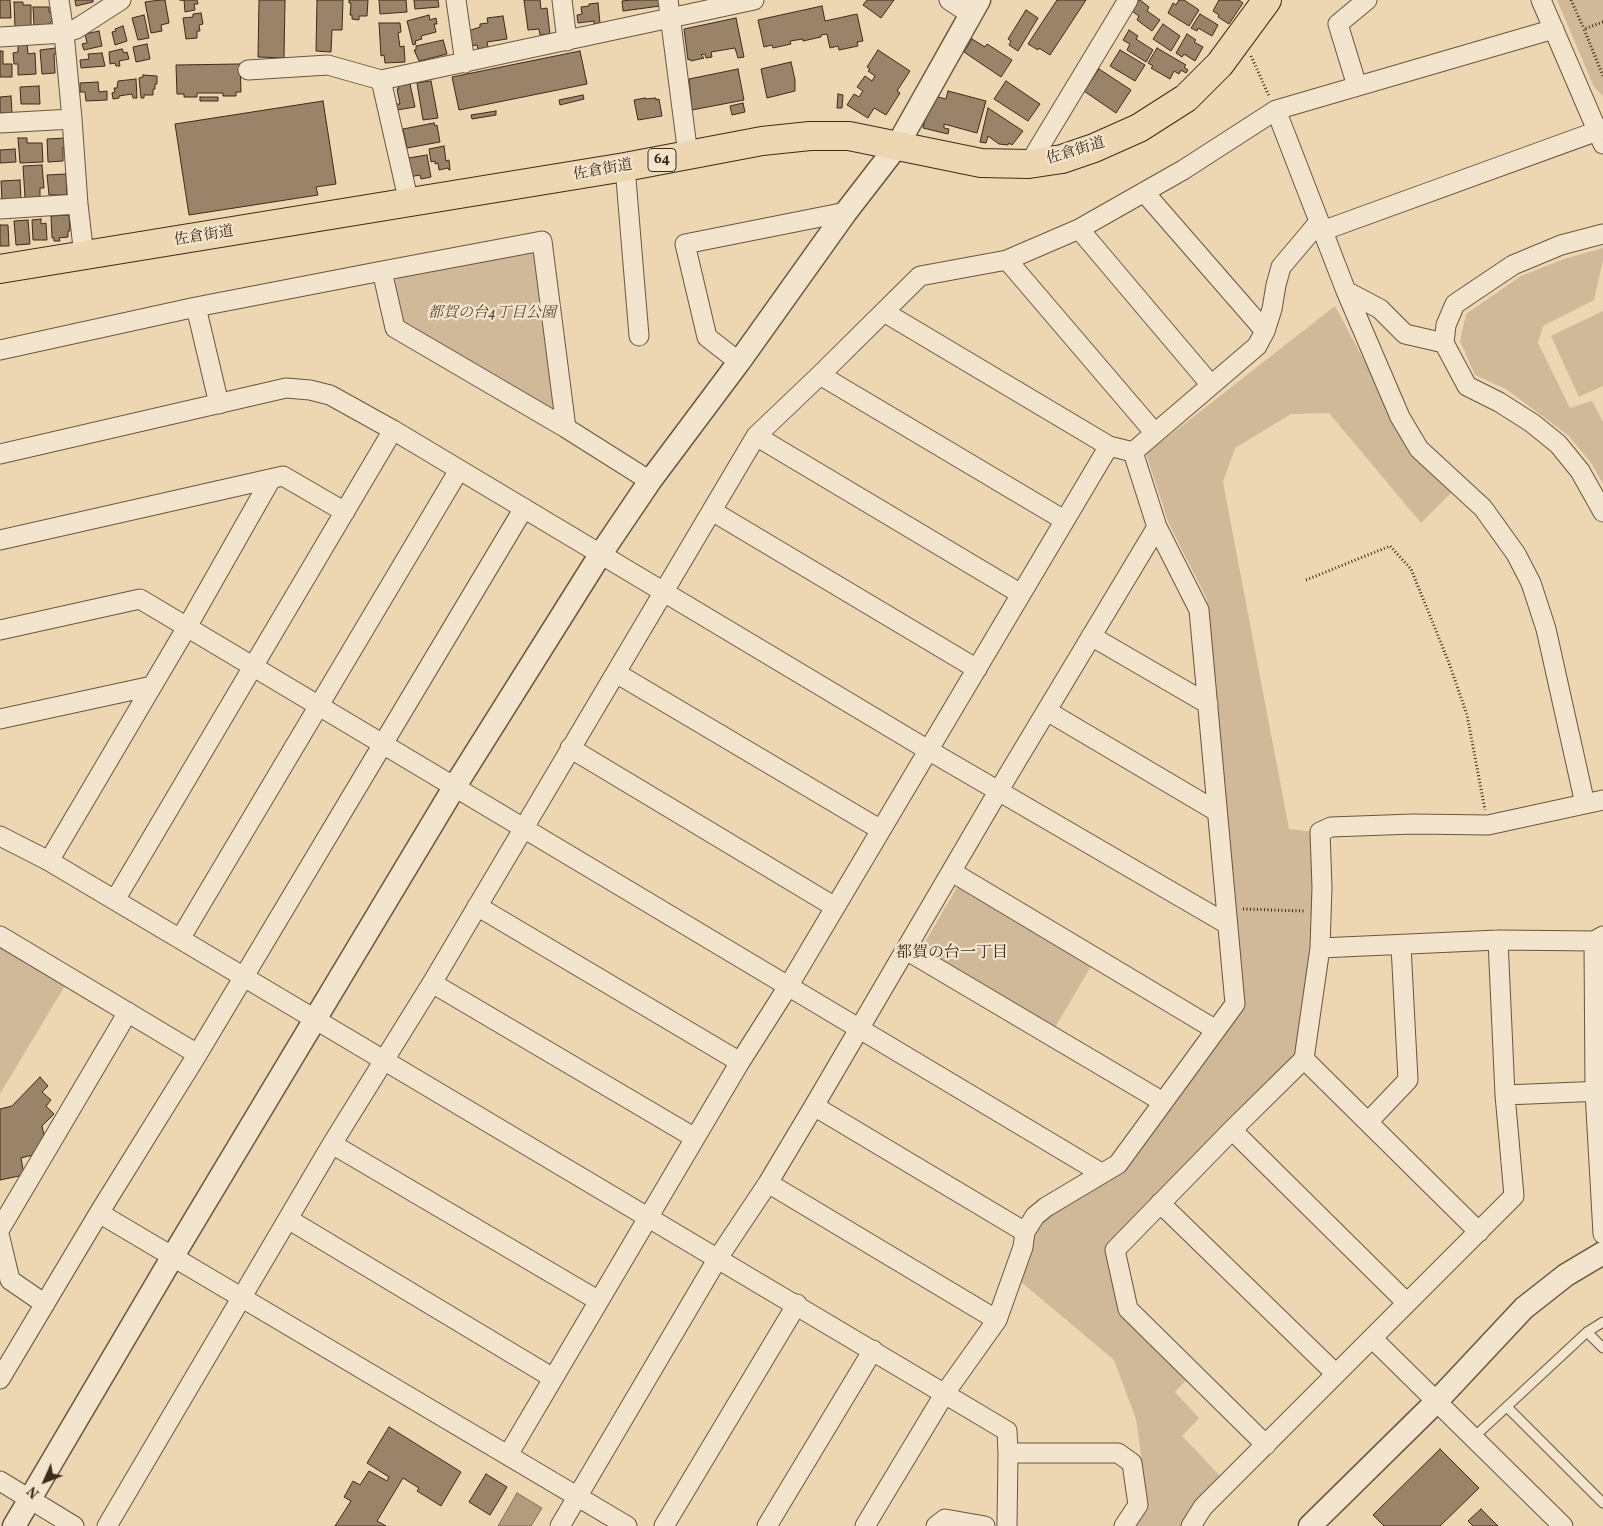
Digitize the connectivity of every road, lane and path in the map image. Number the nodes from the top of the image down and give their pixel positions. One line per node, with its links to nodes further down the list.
1 (59, 0): 17 (street)
2 (121, 0): 17 (street)
3 (456, 0): 21 (street)
4 (562, 0): 20 (street)
5 (754, 0): 13 (street)
6 (949, 0): 12 (street)
7 (1128, 0): 32 (street)
8 (1267, 0): 18 (main road, 佐倉街道 / 64)
9 (1367, 0): 25 (street)
10 (1541, 0): 15 (street)
11 (1571, 0): 16 (path)
12 (974, 7): 30 (street)
13 (669, 9): 20 (street); 31 (street)
14 (1603, 22): 16 (path)
15 (1554, 29): 25 (street); 29 (street)
16 (1584, 29): 23 (path)
17 (64, 33): 19 (street); 27 (street)
18 (1241, 36): 26 (path); 32 (main road, 佐倉街道 / 64)
19 (0, 37)
20 (567, 41): 21 (street)
21 (465, 63): 24 (street)
22 (248, 70): 24 (street)
23 (1603, 76)
24 (382, 80): 35 (street)
25 (1358, 86): 26 (street)
26 (1276, 110): 34 (street); 39 (street)
27 (72, 119): 28 (street); 36 (street)
28 (0, 123)
29 (1601, 135): 39 (street)
30 (897, 146): 31 (main road, 佐倉街道 / 64); 32 (main road, 佐倉街道 / 64); 38 (street)
31 (688, 155): 33 (main road, 佐倉街道 / 64)
32 (1029, 164)
33 (625, 167): 35 (main road, 佐倉街道 / 64); 50 (street)
34 (1144, 192): 40 (street); 49 (street)
35 (409, 203): 42 (main road, 佐倉街道 / 64)
36 (78, 204): 37 (street); 42 (street)
37 (0, 209)
38 (846, 212): 53 (street); 53 (street)
39 (1320, 227): 46 (street); 49 (street)
40 (1078, 229): 43 (street); 55 (street)
41 (1603, 234): 51 (street)
42 (84, 256): 44 (main road, 佐倉街道 / 64)
43 (1007, 260): 48 (street); 59 (street)
44 (0, 270)
45 (382, 271): 47 (street); 57 (street); 57 (street)
46 (1346, 291): 51 (street); 94 (street)
47 (196, 307): 52 (street); 56 (street)
48 (884, 312): 54 (street); 61 (street)
49 (1265, 331): 55 (street)
50 (638, 336)
51 (1444, 342): 70 (street)
52 (0, 350)
53 (739, 362): 66 (street)
54 (820, 375): 60 (street); 71 (street)
55 (1211, 385): 59 (street)
56 (219, 404): 58 (street); 63 (street)
57 (566, 428): 66 (street)
58 (393, 430): 64 (street); 69 (street)
59 (1154, 432): 62 (street)
60 (756, 436): 68 (street); 77 (street)
61 (1109, 446): 62 (street); 71 (street)
62 (1133, 452): 72 (street)
63 (0, 454)
64 (459, 470): 67 (street); 86 (street)
65 (271, 479): 69 (street); 73 (street); 78 (street)
66 (650, 481): 74 (street)
67 (524, 508): 74 (street); 89 (street)
68 (712, 511): 76 (street); 82 (street)
69 (345, 512): 81 (street)
70 (1603, 512)
71 (1064, 520): 77 (street)
72 (1157, 527): 80 (street); 85 (street)
73 (0, 540)
74 (600, 555): 76 (street); 92 (street)
75 (1306, 580): 96 (path)
76 (664, 593): 83 (street); 91 (street)
77 (1021, 594): 82 (street)
78 (187, 627): 79 (street); 81 (street); 84 (street)
79 (0, 630)
80 (1091, 636): 85 (street); 87 (street)
81 (253, 666): 86 (street); 102 (street)
82 (977, 668): 91 (street)
83 (616, 673): 90 (street); 98 (street)
84 (152, 686): 88 (street); 100 (street)
85 (1208, 704): 95 (street)
86 (320, 706): 89 (street); 109 (street)
87 (1047, 711): 93 (street); 95 (street)
88 (0, 719)
89 (384, 744): 92 (street); 114 (street)
90 (570, 748): 97 (street); 104 (street)
91 (928, 750): 93 (street); 98 (street)
92 (455, 786): 97 (street); 118 (street)
93 (999, 790): 101 (street); 106 (street)
94 (1594, 802): 96 (street)
95 (1216, 811): 106 (street)
96 (1488, 826): 105 (street)
97 (523, 828): 103 (street); 116 (street)
98 (881, 830): 104 (street)
99 (0, 836): 100 (street)
100 (49, 861): 102 (street)
101 (952, 872): 113 (street); 120 (street)
102 (115, 900): 109 (street)
103 (477, 906): 115 (street); 124 (street)
104 (835, 907): 116 (street)
105 (1322, 912): 106 (path); 112 (street)
106 (1226, 916): 120 (street)
107 (0, 936): 117 (street)
108 (1598, 938): 110 (street); 125 (street)
109 (180, 939): 114 (street)
110 (1498, 940): 111 (street); 126 (street)
111 (1401, 946): 112 (street); 129 (street)
112 (1320, 948): 122 (street)
113 (906, 950): 119 (street); 127 (street)
114 (244, 977): 118 (street); 121 (street)
115 (432, 983): 123 (street); 131 (street)
116 (789, 985): 119 (street); 124 (street)
117 (128, 1012): 121 (street); 139 (street)
118 (315, 1019): 123 (street); 145 (street)
119 (860, 1028): 128 (street); 133 (street)
120 (1216, 1030): 127 (street)
121 (197, 1056): 136 (street)
122 (1304, 1059): 129 (street); 130 (street)
123 (385, 1060): 132 (street); 137 (street)
124 (740, 1062): 131 (street)
125 (1599, 1091): 126 (street); 142 (street)
126 (1505, 1095): 141 (street)
127 (1163, 1102): 133 (street)
128 (814, 1106): 134 (street); 140 (street)
129 (1368, 1122): 141 (street)
130 (1232, 1130): 135 (street); 149 (street)
131 (695, 1138): 137 (street)
132 (332, 1144): 138 (street); 148 (street)
133 (1101, 1173): 140 (street)
134 (768, 1183): 146 (street); 152 (street)
135 (1160, 1203): 158 (street); 165 (street)
136 (99, 1212): 145 (street); 150 (street)
137 (649, 1216): 146 (street); 148 (street)
138 (288, 1219): 147 (street); 160 (street)
139 (0, 1229)
140 (1025, 1232): 152 (street)
141 (1479, 1232): 149 (street)
142 (1603, 1234)
143 (0, 1238): 150 (street)
144 (1603, 1254): 162 (street)
145 (173, 1256): 147 (street); 170 (street)
146 (718, 1258): 151 (street); 169 (street)
147 (242, 1297): 167 (street); 174 (street)
148 (599, 1301): 160 (street)
149 (1407, 1303): 155 (street)
150 (45, 1304): 159 (street)
151 (797, 1304): 157 (street); 177 (street)
152 (997, 1320): 161 (street)
153 (1603, 1322): 154 (lane)
154 (1587, 1332): 156 (lane); 163 (lane)
155 (1373, 1339): 158 (street); 162 (street)
156 (1603, 1348)
157 (873, 1350): 161 (street); 178 (street)
158 (1336, 1374): 165 (street)
159 (0, 1378)
160 (553, 1378): 167 (street)
161 (945, 1393): 166 (street); 179 (street)
162 (1436, 1402): 164 (street); 185 (street)
163 (1507, 1407): 164 (lane); 171 (lane)
164 (1473, 1438): 186 (street)
165 (1266, 1445): 184 (street)
166 (1008, 1453): 182 (street); 183 (street)
167 (508, 1455): 169 (street)
168 (0, 1481): 170 (street)
169 (578, 1496): 175 (street); 176 (street)
170 (30, 1498): 172 (street); 173 (street)
171 (1603, 1503)
172 (14, 1526)
173 (74, 1526)
174 (107, 1526)
175 (560, 1526)
176 (627, 1526)
177 (664, 1526)
178 (767, 1526)
179 (865, 1526)
180 (936, 1526): 181 (street)
181 (985, 1526)
182 (1007, 1526)
183 (1124, 1526)
184 (1191, 1526)
185 (1310, 1526)
186 (1563, 1526)

